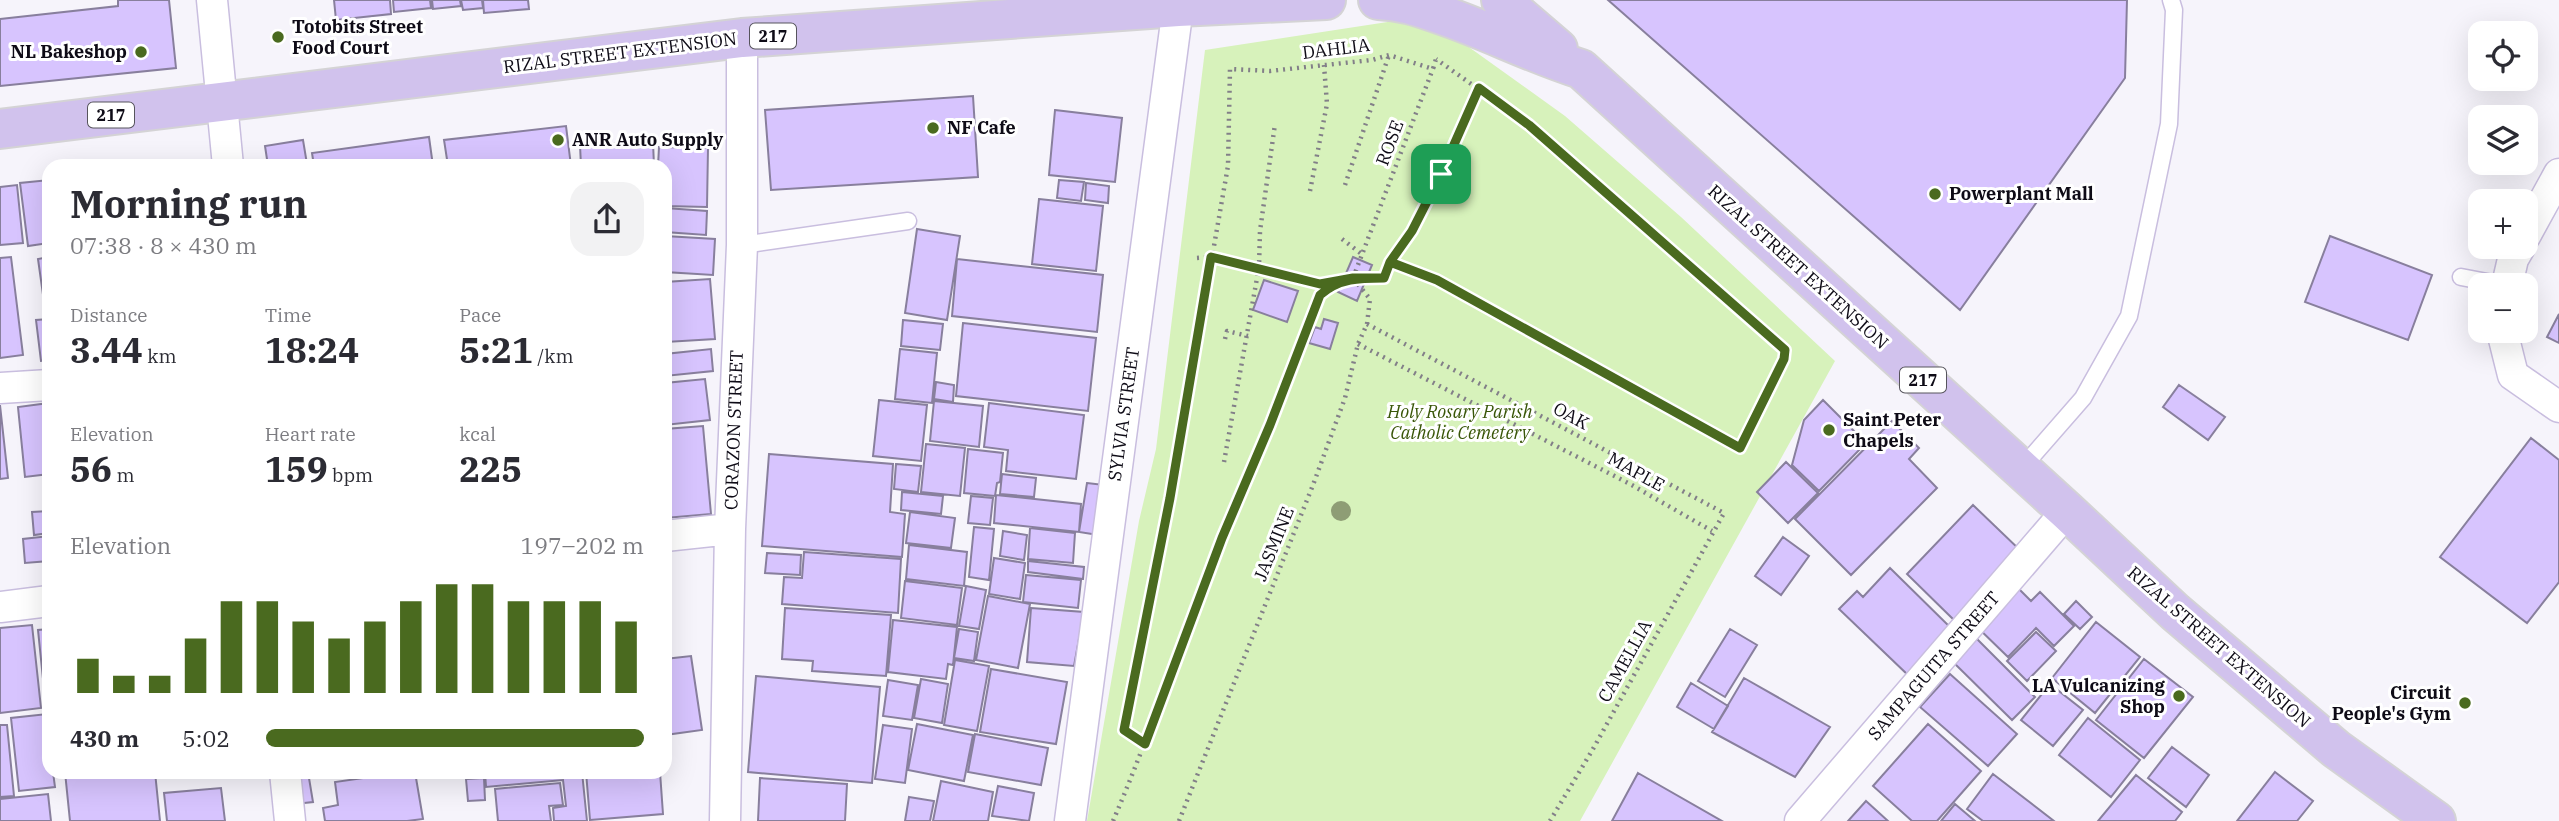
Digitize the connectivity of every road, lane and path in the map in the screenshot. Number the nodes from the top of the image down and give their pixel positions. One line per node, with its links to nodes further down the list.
1 (212, 0): 15 (street)
2 (1326, 0): 6 (main road, RIZAL STREET EXTENSION / 217)
3 (1378, 0): 13 (main road, RIZAL STREET EXTENSION / 217)
4 (1501, 0): 13 (main road)
5 (2171, 0): 45 (lane)
6 (1178, 7): 7 (main road, RIZAL STREET EXTENSION / 217); 57 (street, SYLVIA STREET)
7 (742, 38): 15 (main road, RIZAL STREET EXTENSION / 217); 25 (street, CORAZON STREET)
8 (1439, 50): 10 (path)
9 (1389, 55): 11 (path, DAHLIA); 12 (path, DAHLIA); 20 (path)
10 (1436, 59): 12 (path); 14 (path)
11 (1324, 65): 21 (path); 27 (path, DAHLIA)
12 (1433, 69): 26 (path, ROSE)
13 (1581, 69): 45 (main road, RIZAL STREET EXTENSION / 217)
14 (1479, 88): 29 (path); 29 (path)
15 (222, 101): 17 (main road, RIZAL STREET EXTENSION / 217); 18 (street)
16 (1275, 124): 30 (path)
17 (0, 129)
18 (227, 159)
19 (2559, 174): 22 (street)
20 (1345, 185)
21 (1310, 191)
22 (2538, 212)
23 (908, 221): 25 (lane)
24 (1342, 239): 26 (path)
25 (742, 245): 48 (street, CORAZON STREET)
26 (1363, 255): 32 (path, ROSE)
27 (1211, 257): 28 (path); 30 (path); 53 (path)
28 (1197, 258)
29 (1390, 262): 32 (path)
30 (1259, 267): 34 (path); 37 (path)
31 (2461, 277): 33 (lane)
32 (1353, 278): 34 (path); 35 (path); 36 (path, JASMINE)
33 (2468, 278)
34 (1320, 284): 35 (path)
35 (1320, 295): 53 (path)
36 (1367, 324): 40 (path, JASMINE); 47 (path, OAK)
37 (1248, 336): 38 (path); 44 (path)
38 (1226, 339)
39 (2505, 343): 43 (street)
40 (1358, 344): 49 (path, MAPLE); 59 (path, JASMINE)
41 (42, 385): 42 (street)
42 (0, 388)
43 (2559, 407)
44 (1224, 462)
45 (2021, 469): 46 (main road, RIZAL STREET EXTENSION / 217)
46 (2067, 511): 61 (street, SAMPAGUITA STREET); 62 (main road, RIZAL STREET EXTENSION / 217)
47 (1724, 513): 49 (path, CAMELLIA)
48 (730, 529): 50 (street); 56 (street, CORAZON STREET)
49 (1713, 531): 60 (path, CAMELLIA)
50 (672, 536)
51 (42, 602): 52 (street)
52 (0, 607)
53 (1145, 744): 58 (path)
54 (286, 779): 55 (street)
55 (290, 821)
56 (725, 821)
57 (1070, 821)
58 (1113, 821)
59 (1179, 821)
60 (1549, 821)
61 (1800, 821)
62 (2436, 821)

